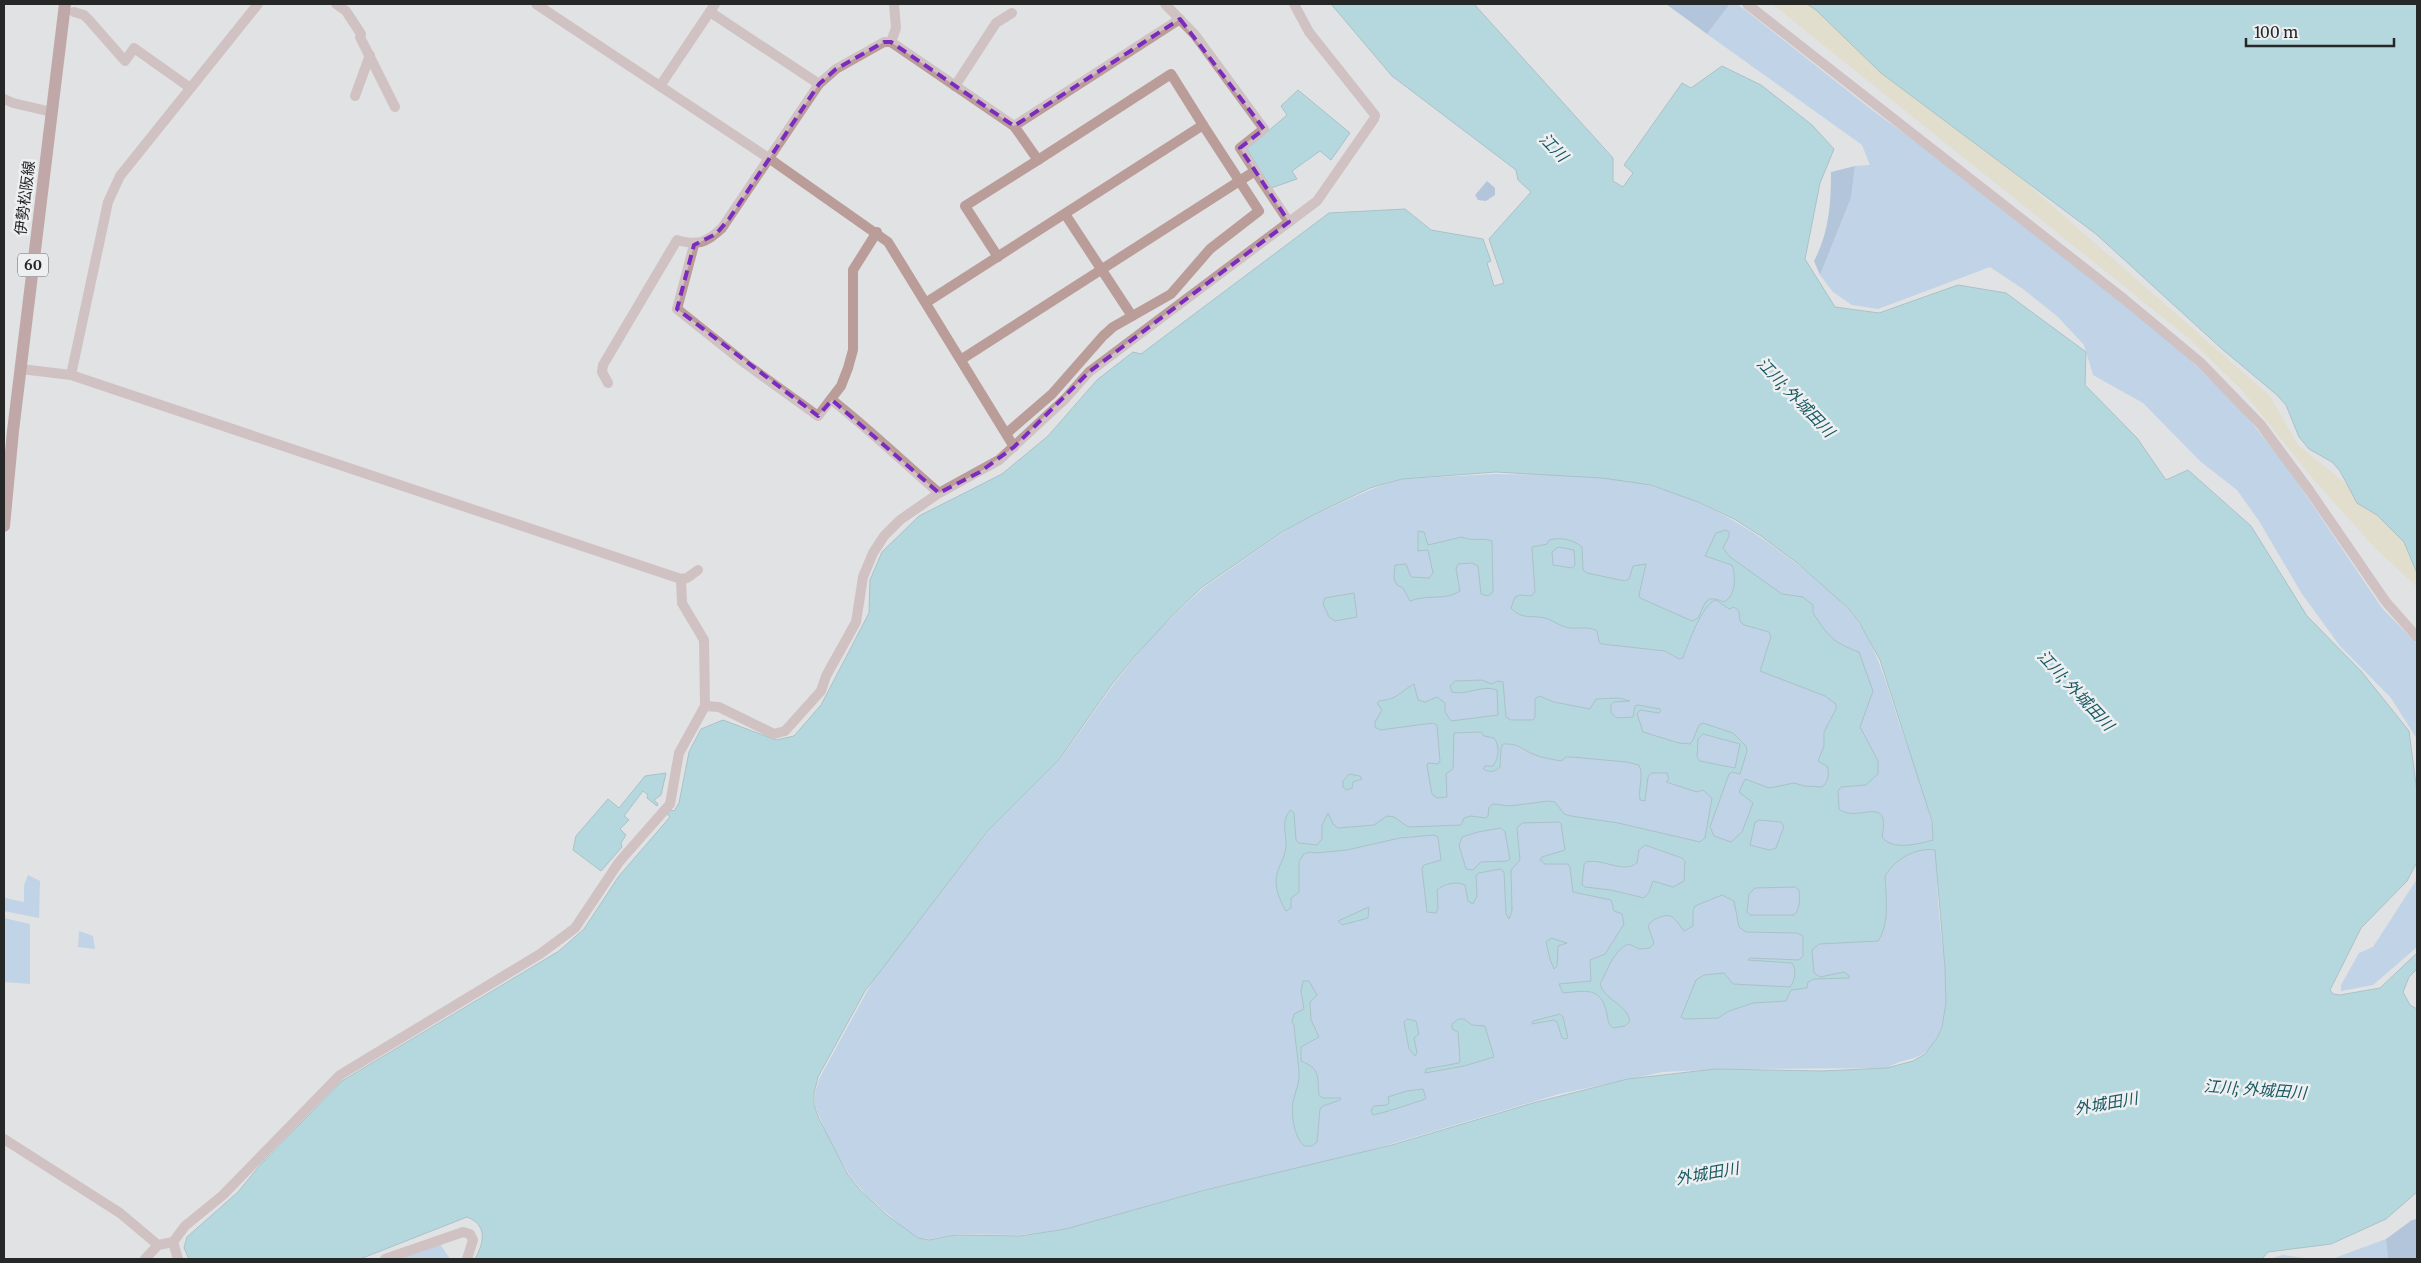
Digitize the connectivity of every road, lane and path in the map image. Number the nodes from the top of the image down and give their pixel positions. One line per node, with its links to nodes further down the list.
1 (258, 4): 17 (street)
2 (336, 4): 13 (street)
3 (536, 4): 15 (street)
4 (894, 4): 12 (street)
5 (1165, 4): 11 (street)
6 (1294, 4): 29 (street)
7 (1747, 4): 47 (street)
8 (70, 8): 17 (street); 21 (main road, 伊勢松阪線 / 60)
9 (713, 8): 14 (street); 15 (street)
10 (1012, 13): 16 (street)
11 (1180, 19): 23 (street); 26 (street)
12 (891, 42): 14 (street); 16 (street)
13 (370, 55): 18 (street); 20 (street)
14 (819, 84): 24 (street)
15 (660, 86): 24 (street)
16 (955, 86): 23 (street)
17 (190, 87): 38 (street)
18 (355, 96)
19 (4, 99): 21 (street)
20 (395, 107)
21 (52, 112): 37 (main road, 伊勢松阪線 / 60)
22 (1203, 125): 25 (street); 27 (street); 28 (street)
23 (1014, 126): 25 (street)
24 (770, 159): 30 (street); 31 (street)
25 (1038, 160): 32 (street)
26 (1255, 171): 27 (street); 29 (street)
27 (1239, 181): 33 (street); 35 (street)
28 (1065, 214): 32 (street); 33 (street)
29 (1288, 222): 42 (street)
30 (877, 232): 34 (street); 40 (street)
31 (694, 245): 39 (street); 40 (street)
32 (998, 257): 34 (street)
33 (1102, 270): 35 (street); 36 (street)
34 (927, 302): 36 (street)
35 (1132, 316): 41 (street)
36 (962, 359): 41 (street)
37 (21, 369): 38 (street); 44 (main road, 伊勢松阪線 / 60)
38 (71, 375): 46 (street)
39 (608, 383)
40 (832, 400): 43 (street)
41 (1007, 433): 42 (street)
42 (1014, 447): 43 (street)
43 (938, 493): 48 (street)
44 (4, 526)
45 (698, 570): 46 (street)
46 (681, 579): 48 (street)
47 (2417, 637)
48 (705, 706): 50 (street)
49 (4, 1139): 51 (street)
50 (173, 1242): 51 (street); 53 (street)
51 (158, 1245): 52 (street)
52 (145, 1259)
53 (178, 1259)
54 (385, 1259): 55 (street)
55 (467, 1259)

